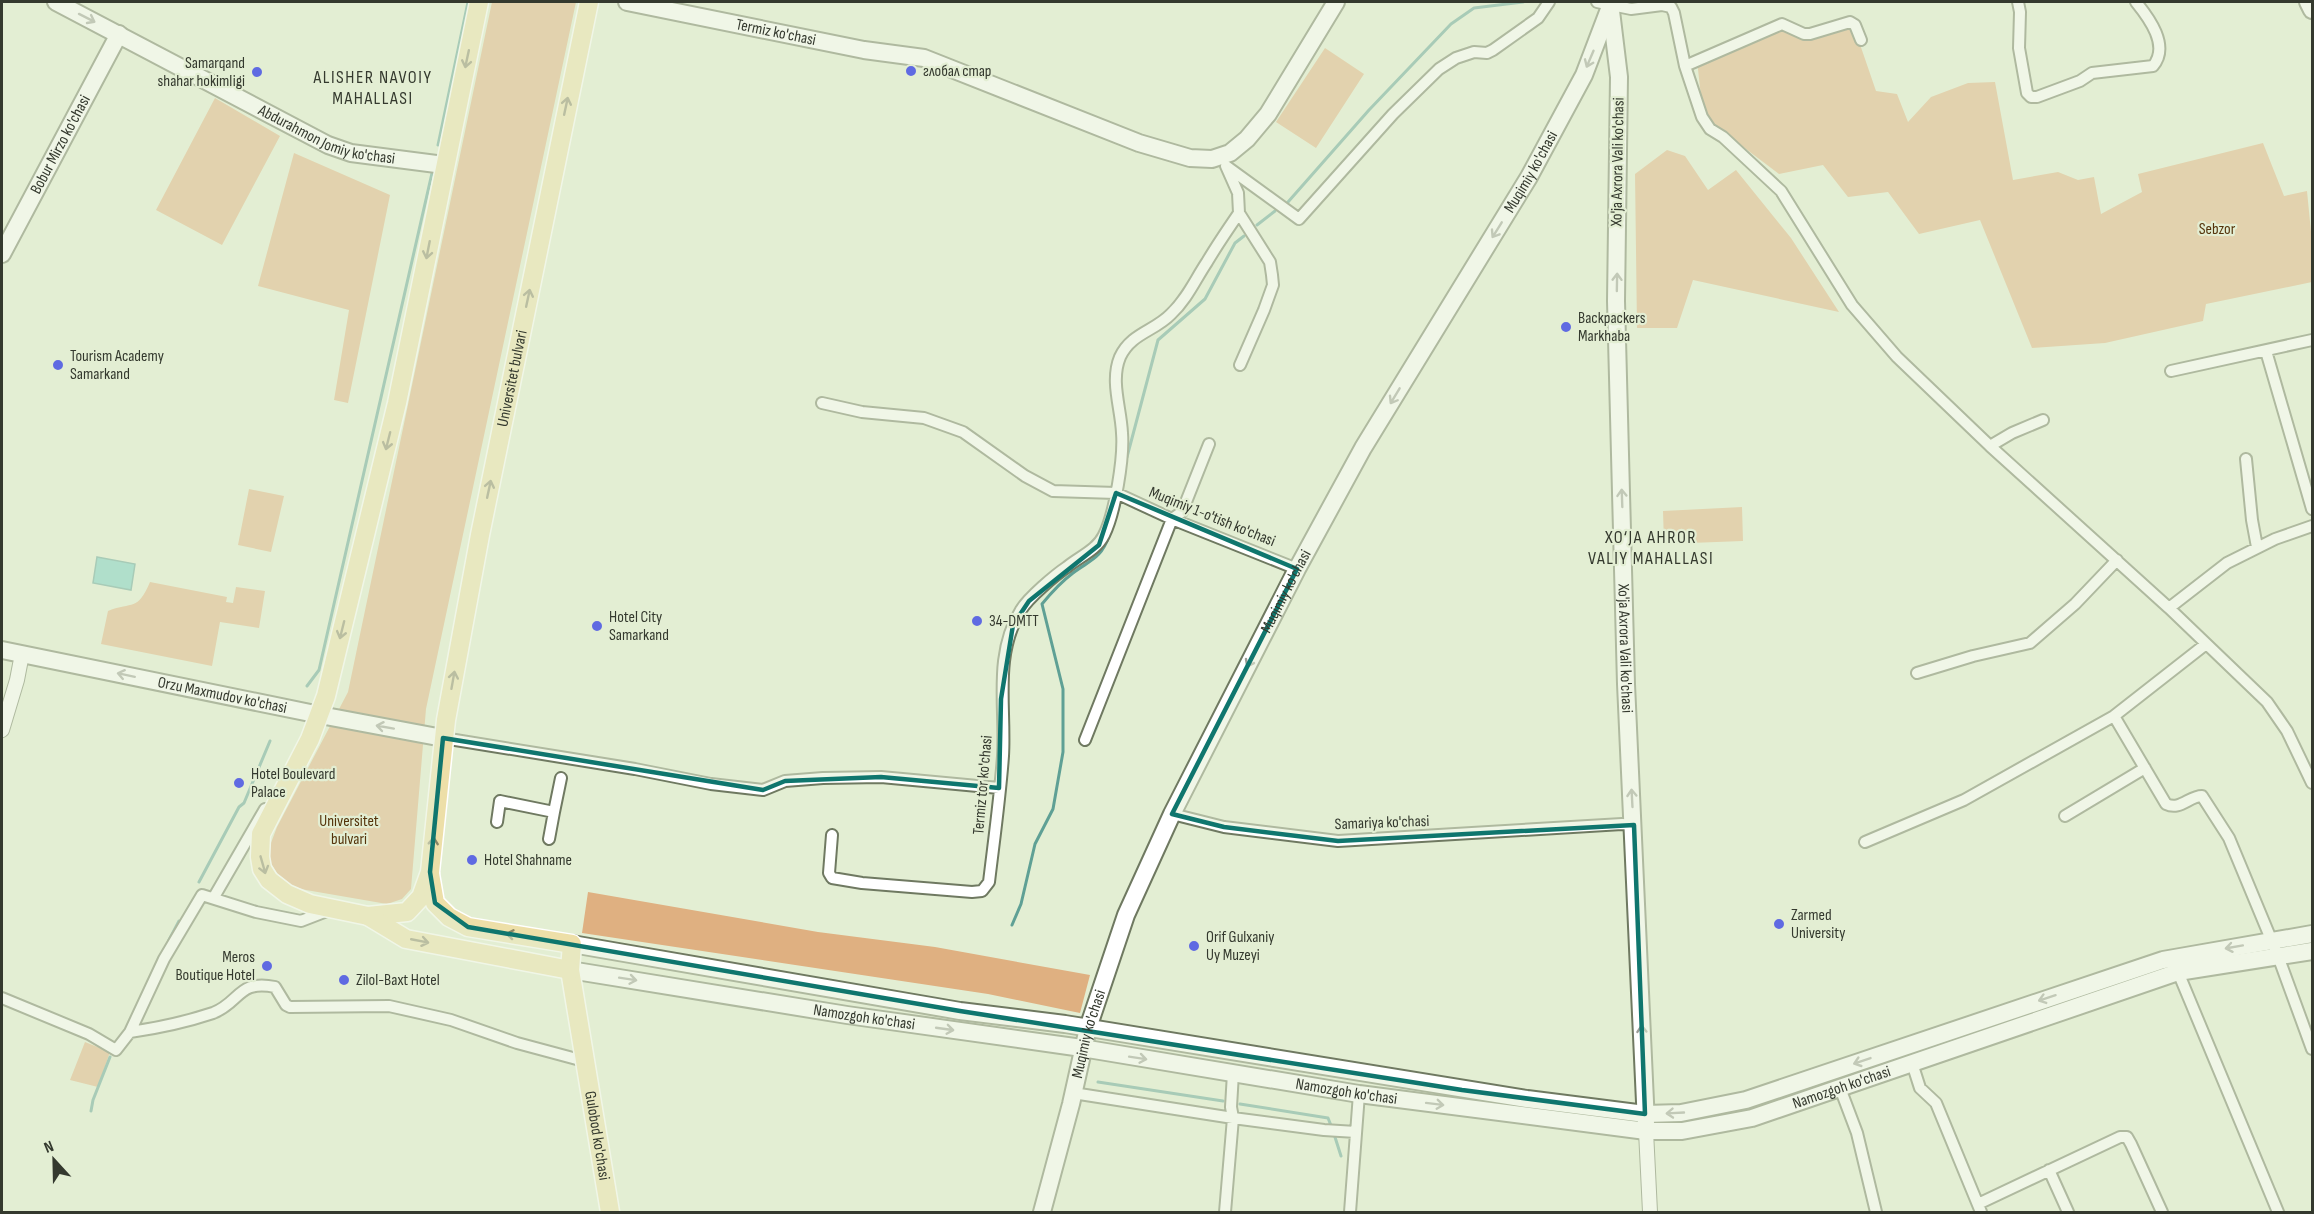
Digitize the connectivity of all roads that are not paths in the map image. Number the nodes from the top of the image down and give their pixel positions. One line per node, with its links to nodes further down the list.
1 (56, 2): 12 (main road, Abdurahmon Jomiy ko'chasi, one-way to 12)
2 (479, 2): 16 (main road, Universitet bulvari, one-way to 16)
3 (589, 2): 43 (main road, Universitet bulvari, one-way to 3)
4 (627, 2): 15 (main road, Termiz ko'chasi)
5 (1336, 2): 15 (main road)
6 (1550, 2): 15 (street)
7 (1606, 2): 14 (street); 34 (main road, Muqimiy ko'chasi, one-way to 34); 54 (main road, Xo'ja Axrora Vali ko'chasi, one-way to 7)
8 (2018, 2): 9 (street)
9 (2136, 2)
10 (2308, 2): 11 (main road)
11 (2313, 10)
12 (119, 34): 16 (main road, Abdurahmon Jomiy ko'chasi); 18 (main road, Bobur Mirzo ko'chasi)
13 (1861, 40): 14 (street)
14 (1685, 66): 26 (street)
15 (1224, 161): 17 (street)
16 (444, 165): 40 (main road, Universitet bulvari, one-way to 40)
17 (1239, 213): 21 (street); 28 (street, Termiz tor ko'chasi)
18 (2, 254)
19 (2313, 340): 20 (street)
20 (2266, 351): 22 (street); 29 (street)
21 (1240, 365)
22 (2171, 371)
23 (822, 403): 28 (street)
24 (2043, 420): 26 (street)
25 (1209, 444): 30 (street)
26 (1990, 446): 33 (street)
27 (2246, 459): 32 (street)
28 (1116, 493): 30 (street, Muqimiy 1-o'tish ko'chasi); 49 (street, Termiz tor ko'chasi)
29 (2313, 509)
30 (1172, 519): 34 (street, Muqimiy 1-o'tish ko'chasi); 44 (street)
31 (2313, 526): 32 (street)
32 (2257, 547): 35 (street)
33 (2117, 560): 35 (street); 39 (street)
34 (1297, 568): 51 (main road, Muqimiy ko'chasi, one-way to 51)
35 (2169, 608): 36 (street)
36 (2206, 644): 41 (street); 47 (street)
37 (2, 650): 38 (main road, Orzu Maxmudov ko'chasi)
38 (22, 654): 40 (main road, Orzu Maxmudov ko'chasi, one-way to 38); 42 (street)
39 (1917, 673)
40 (320, 715): 43 (main road, Orzu Maxmudov ko'chasi, one-way to 40); 48 (main road, Universitet bulvari)
41 (2114, 716): 45 (street); 57 (street)
42 (2, 730)
43 (443, 738): 49 (street); 58 (main road, Universitet bulvari, one-way to 43)
44 (1084, 740)
45 (2145, 768): 52 (street); 63 (street)
46 (561, 778): 50 (street)
47 (2313, 783)
48 (286, 787): 59 (street); 60 (main road, Universitet bulvari, one-way to 60)
49 (999, 788): 55 (street, Termiz tor ko'chasi)
50 (554, 812): 53 (street); 56 (street)
51 (1173, 814): 54 (street, Samariya ko'chasi); 72 (main road, Muqimiy ko'chasi)
52 (2065, 816)
53 (497, 822)
54 (1634, 825): 83 (main road, Xo'ja Axrora Vali ko'chasi, one-way to 54)
55 (832, 835)
56 (549, 839)
57 (1865, 842)
58 (430, 872): 61 (main road, Universitet bulvari); 64 (main road, Namozgoh ko'chasi, one-way to 58)
59 (214, 897): 60 (street); 73 (street)
60 (333, 909): 61 (main road, Universitet bulvari)
61 (368, 916): 67 (main road, Namozgoh ko'chasi, one-way to 67)
62 (2313, 934): 63 (main road, Namozgoh ko'chasi)
63 (2270, 940): 66 (street); 83 (main road, Namozgoh ko'chasi, one-way to 83)
64 (572, 944): 67 (main road, Gulobod ko'chasi); 69 (main road, Namozgoh ko'chasi)
65 (2313, 951): 66 (main road, Namozgoh ko'chasi)
66 (2278, 956): 68 (main road, Namozgoh ko'chasi); 75 (street)
67 (570, 970): 71 (main road, Namozgoh ko'chasi, one-way to 71); 76 (main road, Gulobod ko'chasi)
68 (2178, 972): 77 (main road, Namozgoh ko'chasi); 96 (street)
69 (848, 992): 71 (main road); 72 (main road, Namozgoh ko'chasi)
70 (2, 998): 73 (street)
71 (843, 1014): 74 (main road, Namozgoh ko'chasi, one-way to 74)
72 (1088, 1028): 74 (main road, Muqimiy ko'chasi); 83 (main road, Namozgoh ko'chasi)
73 (130, 1032): 76 (street)
74 (1082, 1048): 78 (main road, Namozgoh ko'chasi, one-way to 78); 80 (main road, Muqimiy ko'chasi)
75 (2313, 1049)
76 (584, 1061): 88 (main road, Gulobod ko'chasi)
77 (1912, 1063): 79 (main road, Namozgoh ko'chasi); 87 (street)
78 (1233, 1073): 81 (main road, Namozgoh ko'chasi); 82 (street)
79 (1840, 1088): 84 (main road, Namozgoh ko'chasi); 93 (street)
80 (1073, 1093): 82 (street); 89 (main road, Muqimiy ko'chasi)
81 (1359, 1094): 84 (main road, Namozgoh ko'chasi, one-way to 84); 85 (street)
82 (1232, 1108): 85 (street); 90 (street)
83 (1645, 1114): 84 (main road, Xo'ja Axrora Vali ko'chasi)
84 (1646, 1131): 92 (street)
85 (1356, 1132): 91 (street)
86 (2049, 1170): 87 (street); 94 (street); 95 (street)
87 (1980, 1208)
88 (610, 1212)
89 (1042, 1212)
90 (1225, 1212)
91 (1350, 1212)
92 (1650, 1212)
93 (1876, 1212)
94 (2068, 1212)
95 (2162, 1212)
96 (2278, 1212)

